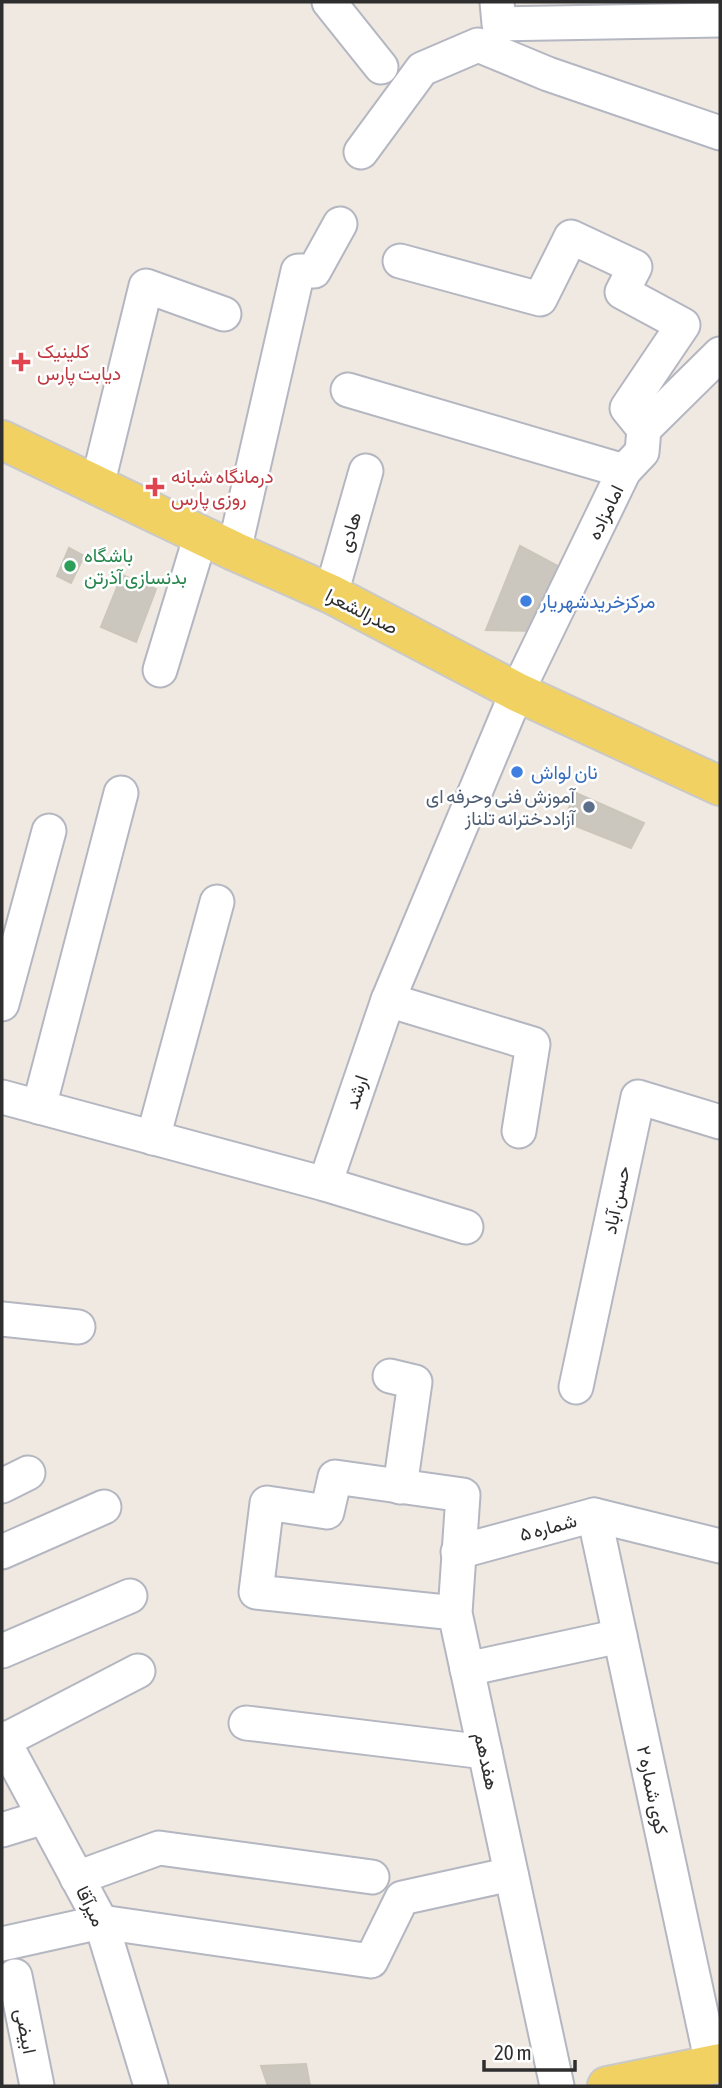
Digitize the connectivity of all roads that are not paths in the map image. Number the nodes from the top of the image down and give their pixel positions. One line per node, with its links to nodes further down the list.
1 (329, 2): 4 (street)
2 (497, 2): 3 (street)
3 (720, 20)
4 (381, 67)
5 (720, 133): 6 (street)
6 (361, 152)
7 (340, 224): 17 (street)
8 (400, 261): 12 (street)
9 (224, 314): 16 (street)
10 (720, 354): 12 (street, امامزاده)
11 (348, 390): 15 (street)
12 (644, 429): 15 (street, امامزاده)
13 (2, 440): 16 (main road, صدرالشعرا)
14 (366, 471): 18 (street, هادی)
15 (624, 471): 20 (street, امامزاده)
16 (97, 486): 17 (main road, صدرالشعرا)
17 (218, 543): 18 (main road, صدرالشعرا); 19 (street)
18 (331, 594): 20 (main road, صدرالشعرا)
19 (160, 670)
20 (517, 692): 21 (main road, صدرالشعرا); 25 (street, ارشد)
21 (720, 786)
22 (121, 793): 28 (street)
23 (50, 831): 26 (street)
24 (217, 902): 31 (street)
25 (388, 1000): 30 (street); 32 (street, ارشد)
26 (2, 1004)
27 (2, 1097): 28 (street)
28 (39, 1107): 31 (street)
29 (720, 1122): 37 (street, حسن آباد)
30 (519, 1130)
31 (153, 1138): 32 (street)
32 (325, 1184): 33 (street)
33 (466, 1227)
34 (2, 1318): 35 (street)
35 (78, 1327)
36 (390, 1377): 38 (street)
37 (576, 1387)
38 (400, 1487): 43 (street, هفدهم); 45 (street)
39 (104, 1507): 42 (street)
40 (594, 1515): 41 (street, شماره ۵); 43 (street, شماره ۵); 46 (street, کوی شماره ۲)
41 (720, 1546)
42 (2, 1552)
43 (458, 1552): 45 (street, هفدهم)
44 (131, 1596): 47 (street)
45 (455, 1613): 48 (street, هفدهم)
46 (620, 1636): 48 (street); 61 (street, کوی شماره ۲)
47 (2, 1651)
48 (467, 1668): 52 (street, هفدهم)
49 (138, 1671): 51 (street)
50 (246, 1723): 52 (street)
51 (2, 1740): 53 (street, میرآقا)
52 (485, 1752): 55 (street, هفدهم)
53 (44, 1817): 54 (street); 57 (street, میرآقا)
54 (2, 1830)
55 (511, 1874): 58 (street); 64 (street, هفدهم)
56 (372, 1877): 57 (street)
57 (78, 1878): 58 (street, میرآقا)
58 (101, 1922): 59 (street); 63 (street, میرآقا)
59 (2, 1944)
60 (15, 1976): 62 (street, ابیضی)
61 (716, 2064): 65 (main road)
62 (37, 2086)
63 (151, 2086)
64 (557, 2086)
65 (607, 2086)

